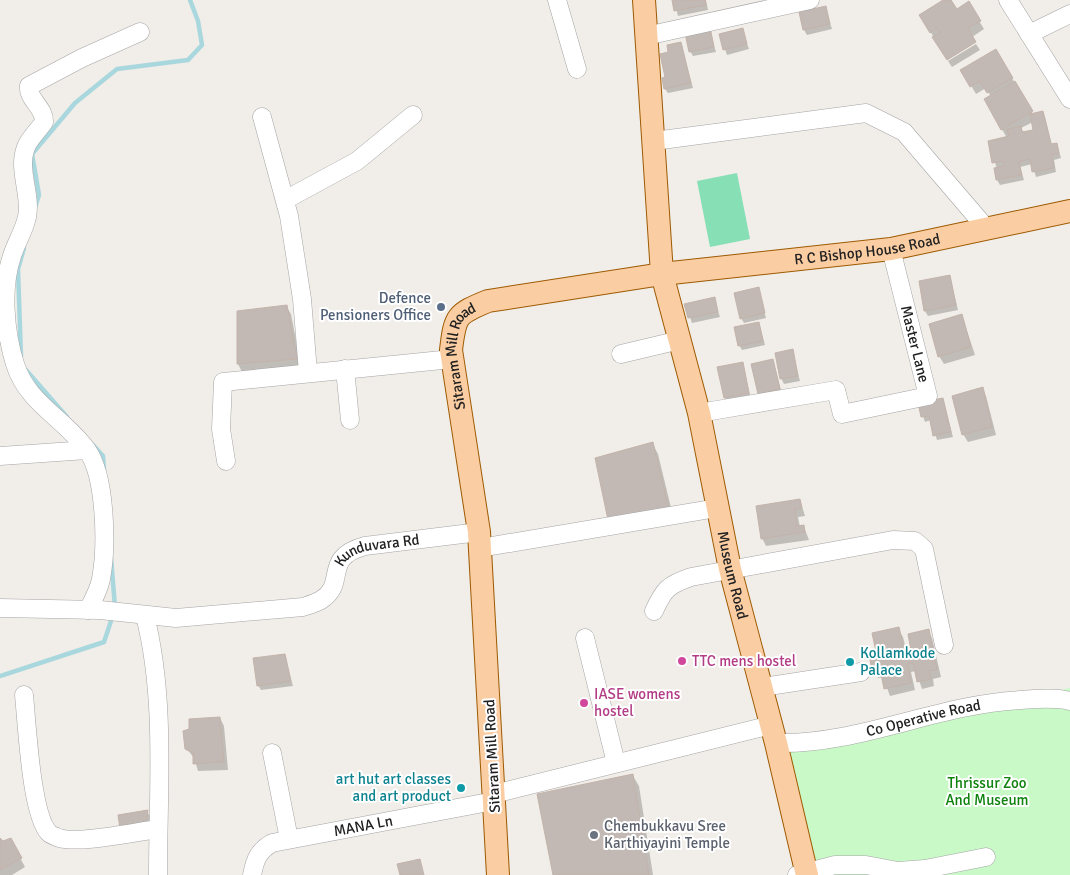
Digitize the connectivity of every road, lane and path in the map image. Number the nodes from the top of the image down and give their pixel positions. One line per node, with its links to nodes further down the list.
1 (557, 0): 9 (street)
2 (644, 0): 8 (main road)
3 (810, 0): 8 (street)
4 (1008, 0): 7 (street)
5 (1070, 14): 7 (street)
6 (140, 32): 26 (street)
7 (1029, 34): 10 (street)
8 (646, 36): 13 (main road)
9 (577, 69)
10 (1070, 99)
11 (413, 115): 14 (street)
12 (262, 117): 14 (street)
13 (654, 141): 16 (street); 18 (main road)
14 (285, 200): 23 (street)
15 (1070, 211): 16 (main road, R C Bishop House Road)
16 (987, 229): 17 (main road, R C Bishop House Road)
17 (891, 250): 18 (main road, R C Bishop House Road); 24 (street, Master Lane)
18 (662, 274): 19 (main road, Museum Road); 21 (main road, Sitaram Mill Road)
19 (680, 340): 20 (street); 24 (main road, Museum Road)
20 (622, 354)
21 (452, 359): 22 (street); 30 (main road, Sitaram Mill Road)
22 (345, 369): 23 (street); 25 (street)
23 (308, 372): 28 (street)
24 (699, 413): 29 (main road, Museum Road)
25 (350, 420)
26 (87, 450): 27 (street); 33 (street)
27 (0, 456)
28 (226, 461)
29 (716, 508): 30 (street, Kunduvara Rd); 31 (main road, Museum Road)
30 (479, 540): 35 (street, Kunduvara Rd); 45 (main road, Sitaram Mill Road)
31 (730, 569): 34 (street); 37 (street); 39 (main road, Museum Road)
32 (0, 608): 33 (street, Kunduvara Rd)
33 (94, 610): 35 (street, Kunduvara Rd)
34 (654, 611)
35 (145, 616): 46 (street)
36 (585, 638): 44 (street)
37 (944, 645)
38 (862, 672): 39 (street)
39 (762, 687): 42 (main road, Museum Road)
40 (24, 695): 46 (street)
41 (1070, 701): 42 (street, Co Operative Road)
42 (773, 734): 44 (street, Co Operative Road); 49 (main road, Museum Road)
43 (272, 753): 47 (street)
44 (616, 763): 45 (street, MANA Ln)
45 (494, 798): 47 (street, MANA Ln); 52 (main road, Sitaram Mill Road)
46 (158, 829): 50 (street)
47 (289, 840): 51 (street, MANA Ln)
48 (986, 856): 49 (street)
49 (803, 874)
50 (158, 875)
51 (252, 875)
52 (498, 875)

